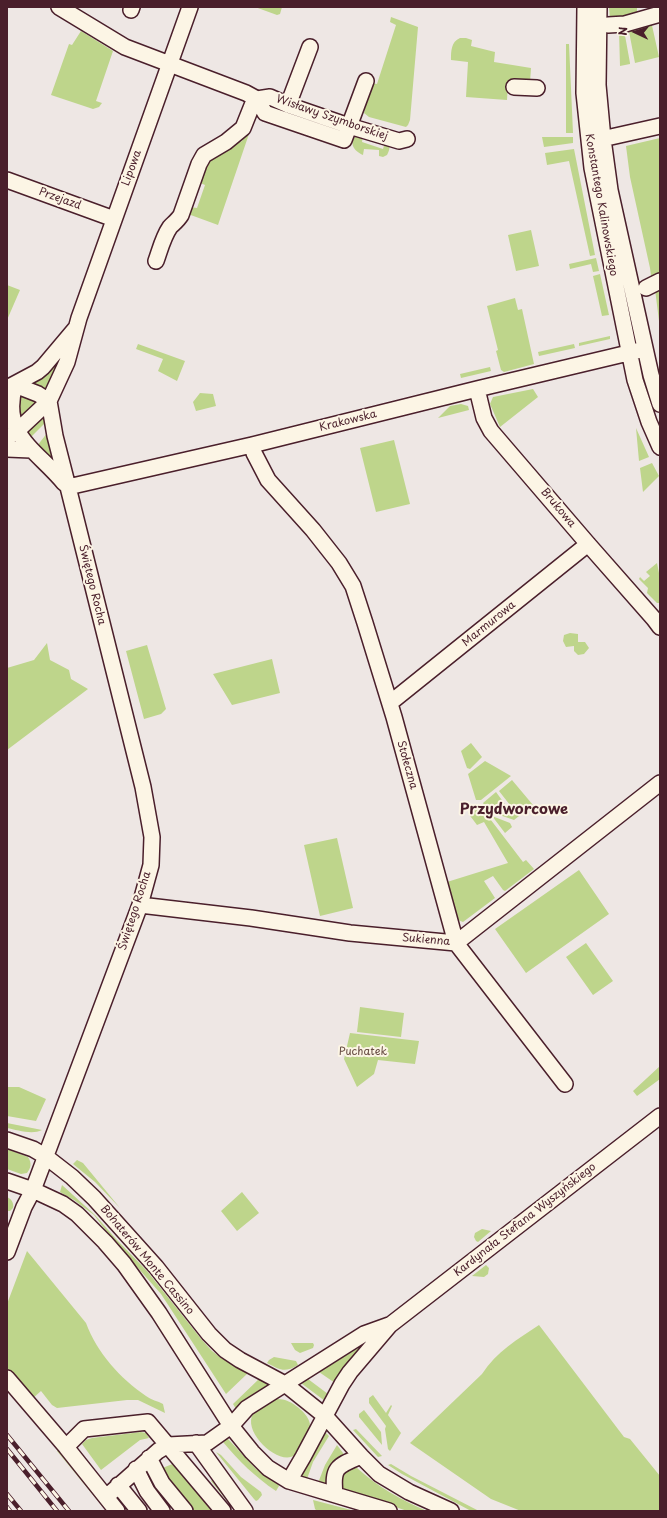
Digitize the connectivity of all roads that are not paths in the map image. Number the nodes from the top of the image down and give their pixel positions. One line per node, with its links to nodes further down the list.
1 (59, 7): 8 (street, Wisławy Szymborskiej)
2 (190, 7): 8 (street, Lipowa)
3 (585, 7): 17 (street, Konstantego Kalinowskiego)
4 (599, 7): 17 (street, Konstantego Kalinowskiego)
5 (660, 14): 6 (street)
6 (608, 25)
7 (310, 47): 13 (street)
8 (169, 65): 12 (street, Wisławy Szymborskiej); 19 (street, Lipowa)
9 (366, 81): 15 (street)
10 (514, 87): 11 (street)
11 (537, 88)
12 (256, 99): 13 (street, Wisławy Szymborskiej); 15 (street, Wisławy Szymborskiej); 20 (street)
13 (288, 105): 15 (street, Wisławy Szymborskiej)
14 (660, 126): 17 (street)
15 (347, 133): 16 (street, Wisławy Szymborskiej)
16 (407, 139)
17 (596, 141): 24 (street, Konstantego Kalinowskiego); 25 (street, Konstantego Kalinowskiego)
18 (7, 180): 19 (street, Przejazd)
19 (114, 219): 23 (street, Lipowa)
20 (156, 261)
21 (660, 281): 22 (street)
22 (646, 288)
23 (75, 329): 26 (street, Lipowa); 28 (street, Lipowa)
24 (645, 349): 25 (street, Krakowska); 29 (street, Konstantego Kalinowskiego)
25 (629, 353): 27 (street, Krakowska); 32 (street, Konstantego Kalinowskiego)
26 (11, 386): 28 (street); 30 (street, Świętego Rocha)
27 (477, 389): 31 (street, Krakowska); 36 (street, Brukowa)
28 (49, 401): 30 (street); 35 (street, Świętego Rocha)
29 (660, 404)
30 (11, 435): 34 (street, Świętego Rocha)
31 (252, 445): 35 (street, Krakowska); 38 (street, Stołeczna)
32 (660, 447)
33 (7, 449): 34 (street)
34 (31, 450): 35 (street, Świętego Rocha)
35 (68, 487): 40 (street, Świętego Rocha)
36 (588, 544): 37 (street, Brukowa); 38 (street, Marmurowa)
37 (658, 620)
38 (390, 703): 41 (street, Stołeczna)
39 (660, 783): 41 (street, Sukienna)
40 (140, 905): 41 (street, Sukienna); 45 (street, Świętego Rocha)
41 (456, 942): 42 (street, Stołeczna)
42 (565, 1084)
43 (660, 1116): 49 (street, Kardynała Stefana Wyszyńskiego)
44 (7, 1140): 45 (street, Bohaterów Monte Cassino)
45 (46, 1156): 47 (street, Świętego Rocha); 51 (street, Bohaterów Monte Cassino)
46 (7, 1181): 47 (street, Bohaterów Monte Cassino)
47 (32, 1190): 48 (street, Świętego Rocha); 53 (street, Bohaterów Monte Cassino)
48 (7, 1252)
49 (390, 1325): 51 (street, Kardynała Stefana Wyszyńskiego); 52 (street, Kardynała Stefana Wyszyńskiego)
50 (7, 1378): 56 (street)
51 (285, 1384): 52 (street, Bohaterów Monte Cassino); 53 (street, Kardynała Stefana Wyszyńskiego)
52 (325, 1416): 57 (street); 60 (street, Kardynała Stefana Wyszyńskiego)
53 (231, 1426): 54 (street, Kardynała Stefana Wyszyńskiego); 60 (street, Bohaterów Monte Cassino)
54 (196, 1444): 55 (street, Kardynała Stefana Wyszyńskiego); 69 (street)
55 (168, 1446): 56 (street); 58 (street); 68 (street)
56 (66, 1447): 63 (street)
57 (361, 1456): 62 (street); 71 (street)
58 (149, 1458): 59 (street); 67 (street)
59 (136, 1469): 61 (street); 66 (street)
60 (289, 1481): 62 (street)
61 (118, 1485): 63 (street); 65 (street)
62 (335, 1494): 70 (street)
63 (106, 1496): 64 (street)
64 (117, 1511)
65 (139, 1511)
66 (162, 1511)
67 (185, 1511)
68 (223, 1511)
69 (245, 1511)
70 (389, 1511)
71 (451, 1511)

